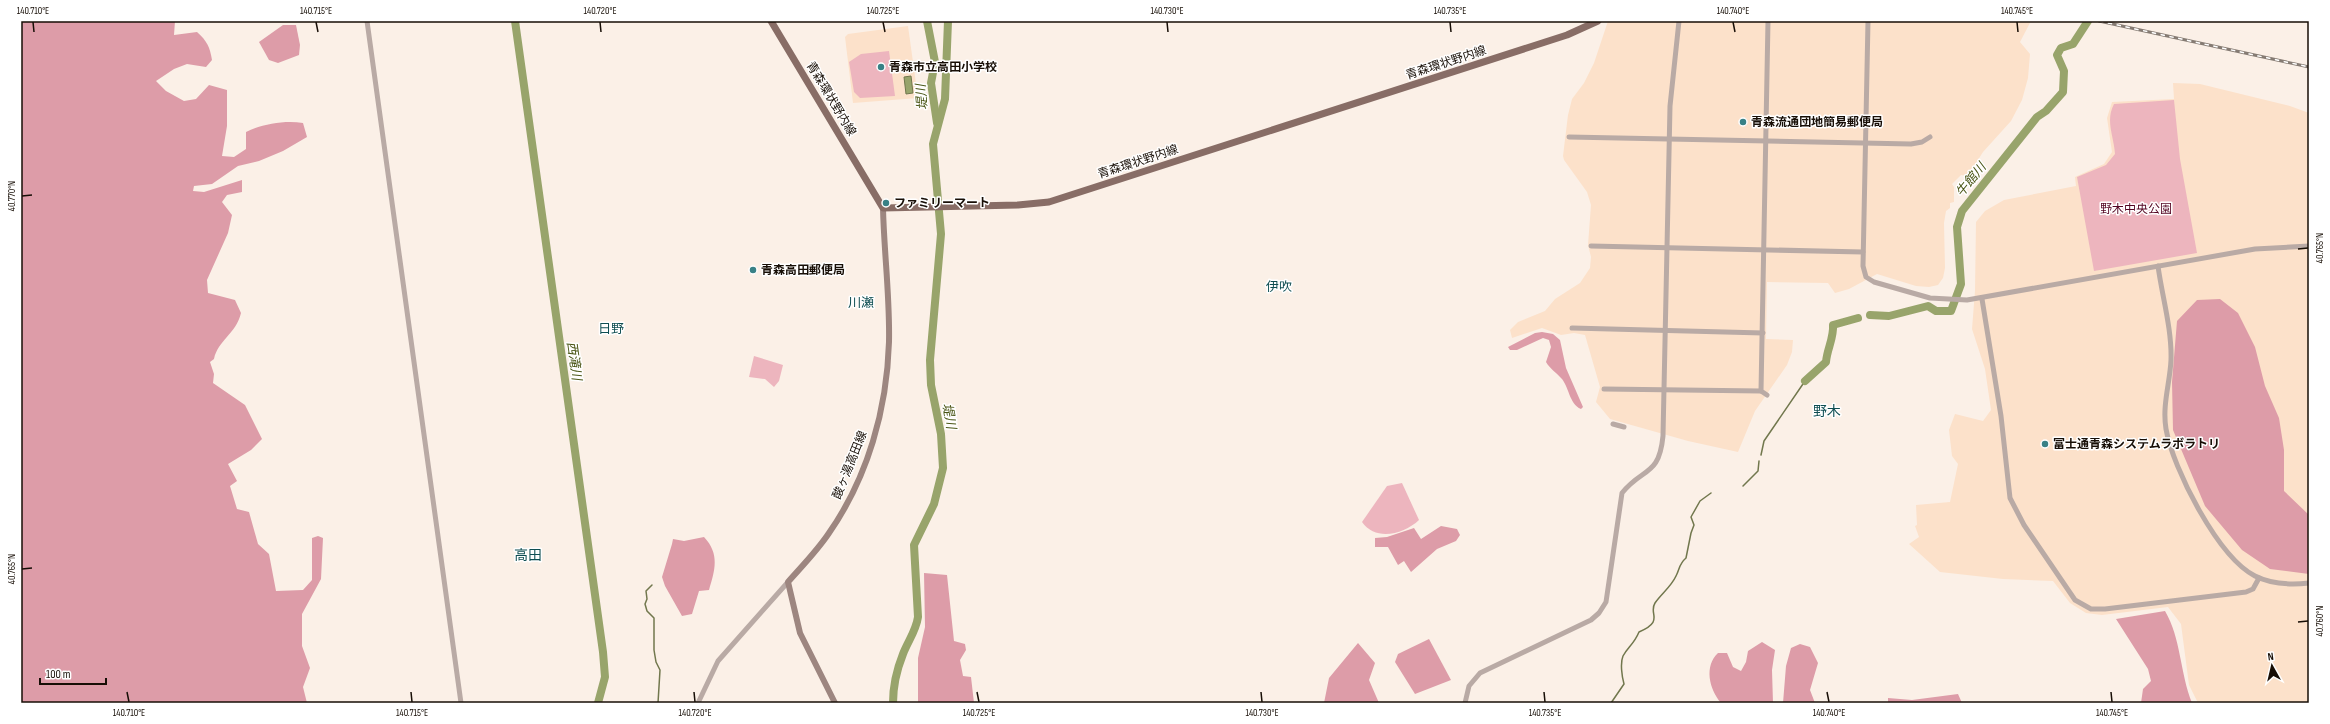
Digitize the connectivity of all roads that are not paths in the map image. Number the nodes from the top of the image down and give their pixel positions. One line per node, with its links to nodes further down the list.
1 (367, 21): 32 (street)
2 (771, 21): 12 (main road, 青森環状野内線)
3 (1598, 21): 12 (main road, 青森環状野内線)
4 (1679, 21): 9 (street)
5 (1768, 21): 10 (street)
6 (1868, 21): 11 (street)
7 (1569, 137): 9 (street)
8 (1930, 137): 11 (street)
9 (1669, 139): 10 (street); 15 (street)
10 (1766, 141): 11 (street); 16 (street)
11 (1866, 143): 17 (street)
12 (883, 208): 30 (main road, 酸ヶ湯高田線)
13 (1591, 246): 15 (street)
14 (2309, 246): 18 (street)
15 (1667, 248): 16 (street); 21 (street)
16 (1763, 249): 17 (street); 22 (street)
17 (1863, 252): 19 (street)
18 (2158, 266): 19 (street); 29 (street)
19 (1982, 299): 29 (street)
20 (1572, 328): 21 (street)
21 (1665, 331): 22 (street); 24 (street)
22 (1762, 333): 25 (street)
23 (1604, 389): 24 (street)
24 (1664, 390): 25 (street); 35 (street)
25 (1761, 391): 26 (street)
26 (1768, 395)
27 (1613, 424): 28 (street)
28 (1624, 427)
29 (2259, 578): 31 (street)
30 (788, 582): 33 (street); 34 (main road)
31 (2309, 583)
32 (461, 703)
33 (698, 703)
34 (835, 703)
35 (1465, 703)

